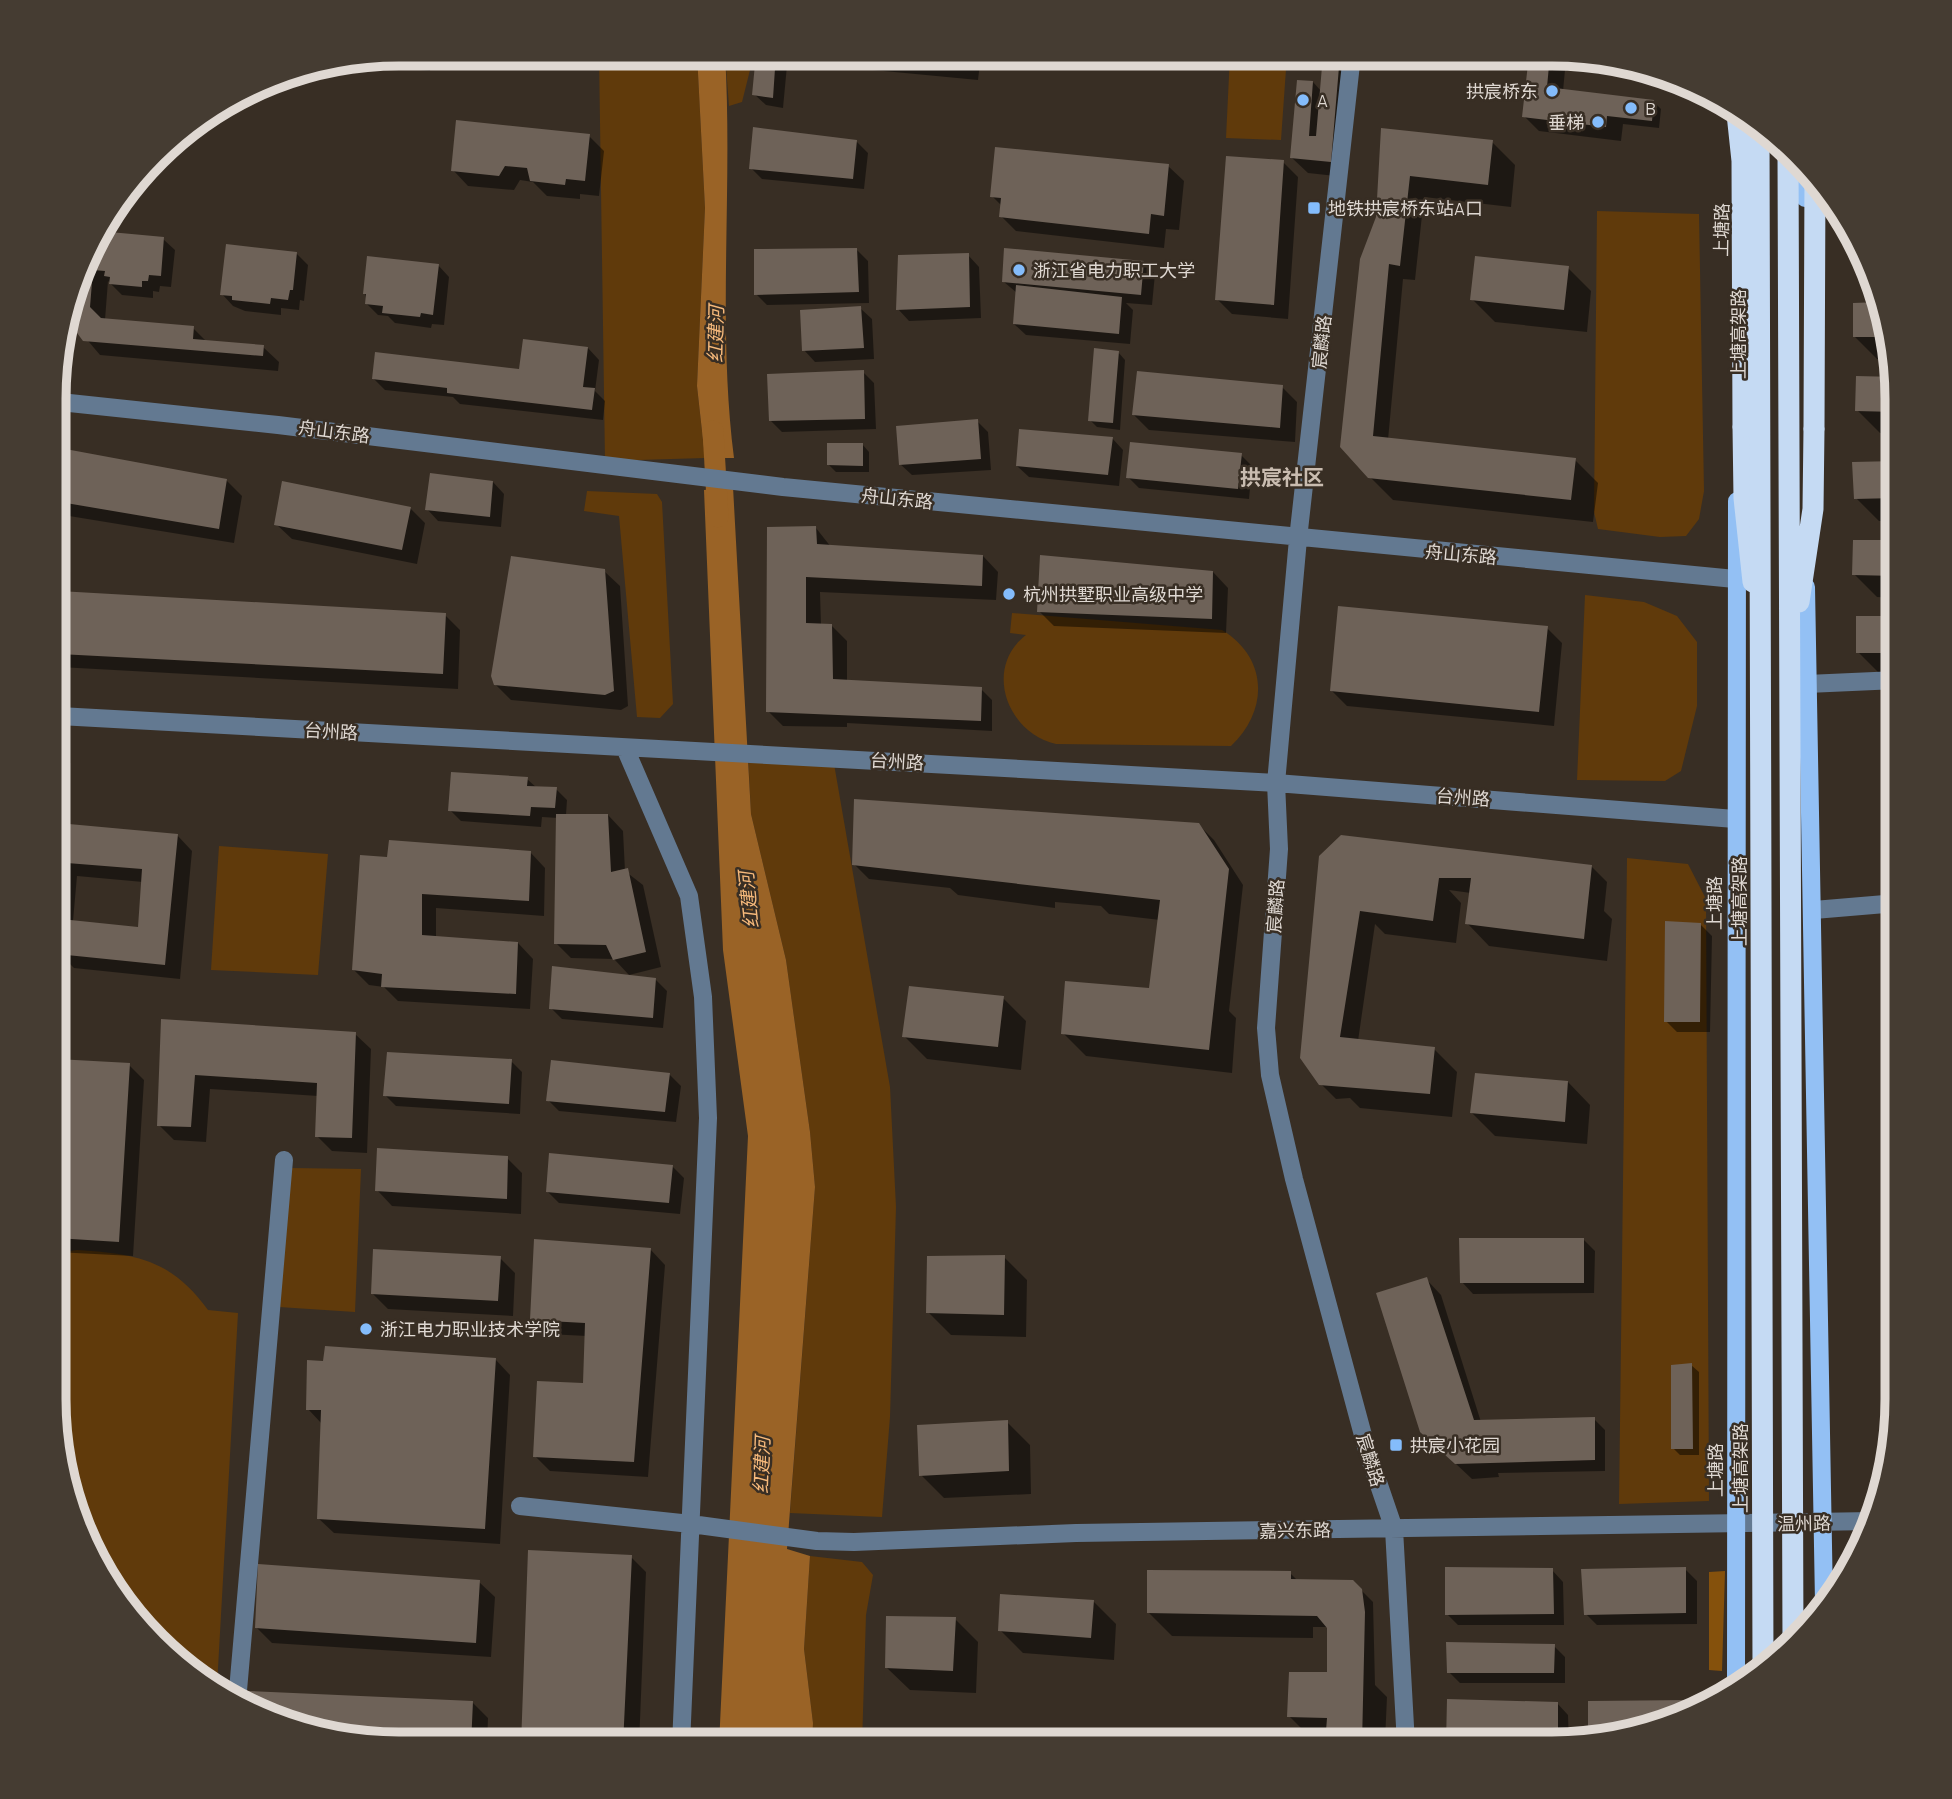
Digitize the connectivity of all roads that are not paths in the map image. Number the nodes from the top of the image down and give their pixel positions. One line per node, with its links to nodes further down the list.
1 (1351, 66): 9 (street, 宸麟路)
2 (1738, 124): 12 (highway, bridge)
3 (1744, 128): 10 (main road, 上塘路)
4 (1759, 138): 12 (highway, 上塘高架路, bridge)
5 (1788, 164): 11 (highway, bridge)
6 (1805, 183): 14 (main road)
7 (1815, 195): 11 (highway, bridge)
8 (66, 403): 9 (street, 舟山东路)
9 (1298, 539): 10 (street, 舟山东路); 17 (street, 宸麟路)
10 (1735, 579): 18 (main road, 上塘路)
11 (1789, 670): 29 (highway, bridge)
12 (1762, 673): 30 (highway, 上塘高架路, bridge)
13 (1885, 681): 14 (street)
14 (1807, 684): 20 (main road)
15 (66, 716): 16 (street, 台州路)
16 (625, 748): 17 (street, 台州路); 25 (street)
17 (1276, 783): 18 (street, 台州路); 27 (street, 宸麟路)
18 (1735, 819): 26 (main road, 上塘路)
19 (1885, 904): 20 (street)
20 (1814, 910): 24 (main road)
21 (284, 1160): 32 (street)
22 (520, 1506): 25 (street, 嘉兴东路)
23 (1862, 1521): 24 (street, 温州路)
24 (1821, 1522): 26 (street, 温州路); 28 (main road)
25 (691, 1524): 27 (street, 嘉兴东路); 33 (street)
26 (1736, 1525): 27 (street, 嘉兴东路); 31 (main road, 上塘路)
27 (1394, 1529): 34 (street, 宸麟路)
28 (1824, 1592)
29 (1793, 1630)
30 (1763, 1657)
31 (1737, 1676)
32 (238, 1691)
33 (682, 1732)
34 (1405, 1732)

